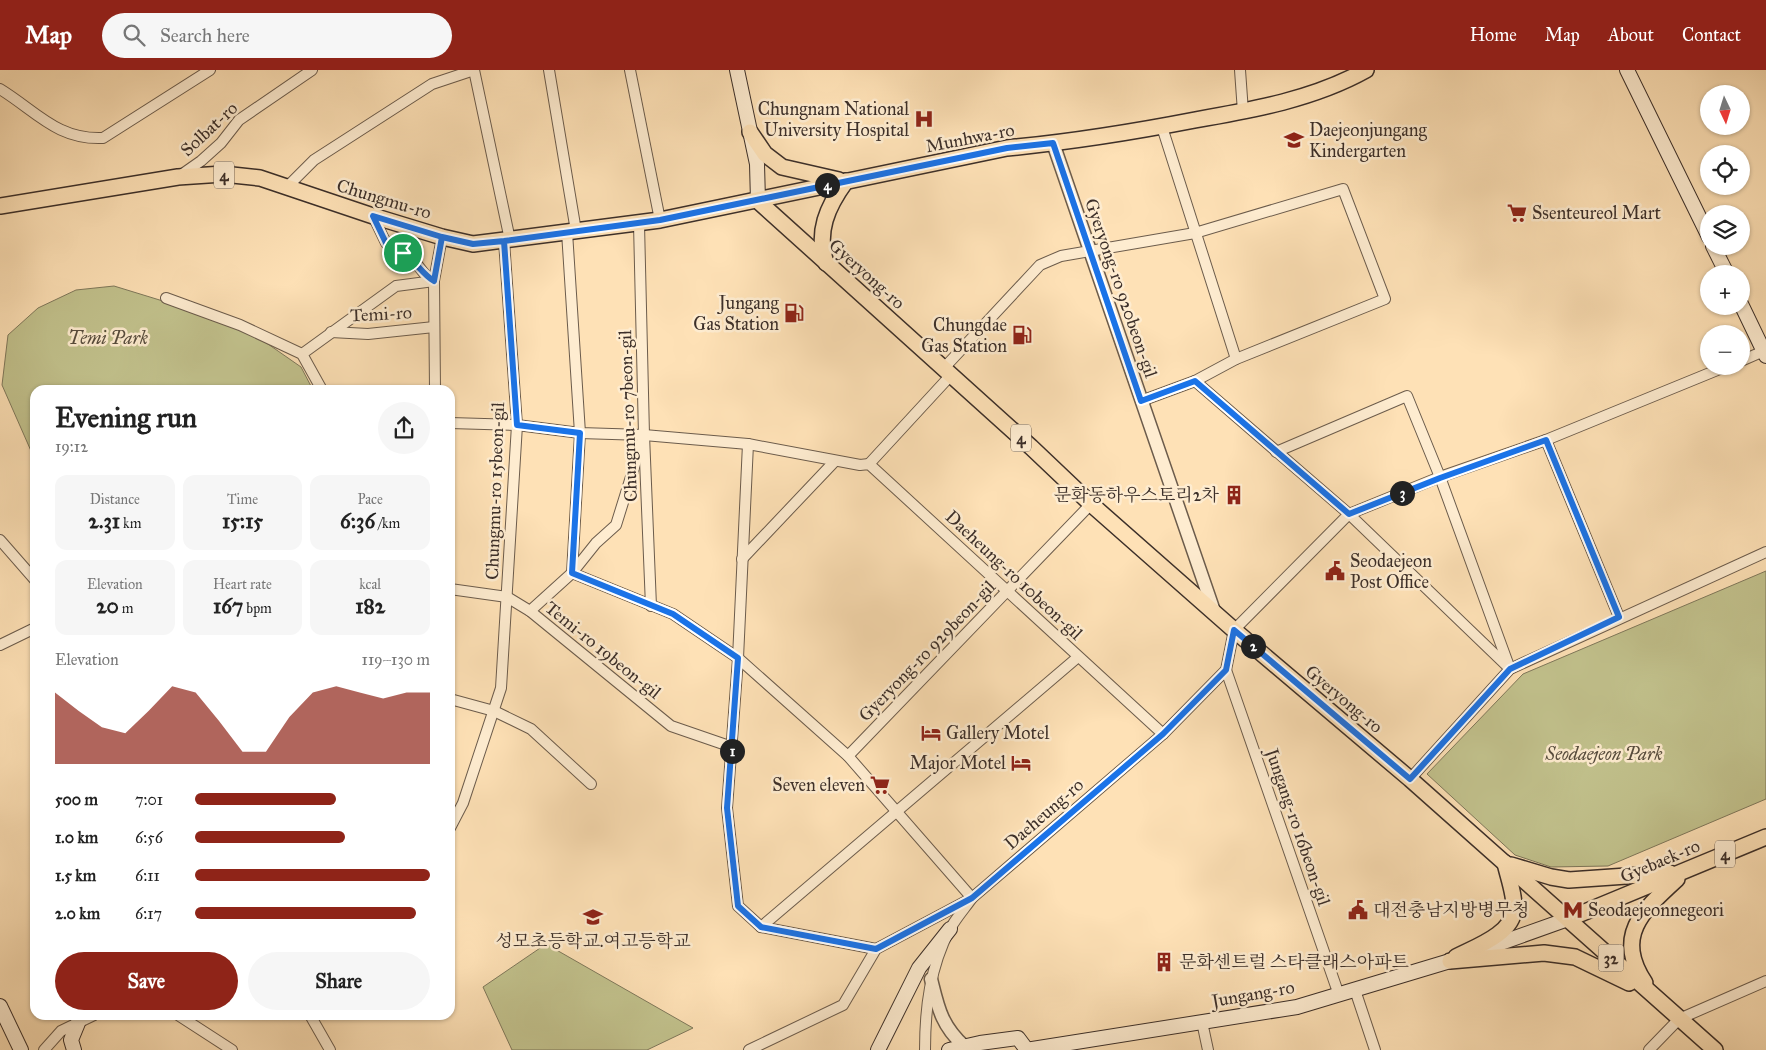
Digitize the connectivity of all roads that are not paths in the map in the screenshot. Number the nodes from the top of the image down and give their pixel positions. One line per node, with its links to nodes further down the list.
1 (210, 70): 10 (street)
2 (474, 70): 17 (street); 27 (street, Chungmu-ro 15beon-gil)
3 (549, 70): 24 (street)
4 (630, 70): 22 (street)
5 (737, 70): 13 (main road)
6 (1240, 70): 11 (street)
7 (1366, 70): 11 (main road, Munhwa-ro)
8 (1627, 70): 21 (main road)
9 (309, 71): 15 (street, Solbat-ro)
10 (0, 89)
11 (1243, 112): 12 (main road, Munhwa-ro)
12 (1162, 127): 14 (main road, Munhwa-ro); 25 (street)
13 (750, 132): 16 (main road); 18 (main road)
14 (1053, 143): 16 (main road, Munhwa-ro); 28 (street, Gyeryong-ro 920beon-gil)
15 (178, 177): 17 (main road, Chungmu-ro / 4); 19 (main road, Chungmu-ro / 4)
16 (846, 181): 18 (main road, Munhwa-ro); 29 (main road)
17 (287, 188): 20 (main road, Chungmu-ro / 4)
18 (758, 201): 22 (main road, Chungmu-ro / 4); 29 (main road, Gyeryong-ro / 4)
19 (0, 206)
20 (373, 216): 26 (main road, Chungmu-ro / 4); 30 (street)
21 (1700, 219)
22 (660, 220): 23 (main road, Chungmu-ro / 4)
23 (639, 224): 24 (main road, Chungmu-ro / 4); 48 (street, Chungmu-ro 7beon-gil)
24 (571, 232): 27 (main road, Chungmu-ro / 4); 47 (street)
25 (1195, 233): 28 (street); 38 (street); 38 (street)
26 (442, 237): 27 (main road, Chungmu-ro / 4); 30 (street, Temi-ro)
27 (507, 240): 46 (street, Chungmu-ro 15beon-gil)
28 (1090, 252): 39 (street); 44 (street, Gyeryong-ro 920beon-gil)
29 (826, 263): 39 (main road, Gyeryong-ro / 4)
30 (434, 281): 33 (street, Temi-ro); 34 (street, Temi-ro)
31 (166, 298): 36 (street)
32 (1746, 315): 35 (main road)
33 (434, 327): 34 (street, Temi-ro); 43 (street, Temi-ro)
34 (331, 332): 36 (street, Temi-ro)
35 (1765, 352): 37 (street)
36 (302, 354): 42 (street)
37 (1750, 357)
38 (1236, 359): 41 (street)
39 (947, 372): 53 (street); 55 (main road, Gyeryong-ro / 4)
40 (1705, 375): 49 (street)
41 (1195, 381): 44 (street); 51 (street)
42 (319, 385)
43 (435, 385)
44 (1141, 401): 67 (street, Gyeryong-ro 920beon-gil)
45 (455, 423): 46 (street)
46 (517, 425): 47 (street); 64 (street, Chungmu-ro 15beon-gil)
47 (580, 433): 48 (street); 60 (street)
48 (644, 435): 50 (street); 60 (street); 65 (street, Chungmu-ro 7beon-gil)
49 (1546, 440): 54 (street); 68 (street)
50 (748, 444): 52 (street); 59 (street)
51 (1276, 452): 54 (street); 56 (street)
52 (835, 461): 53 (street); 59 (street)
53 (869, 464): 63 (street, Daeheung-ro 10beon-gil)
54 (1440, 478): 56 (street); 74 (street)
55 (1091, 504): 63 (street, Gyeryong-ro 929beon-gil); 67 (main road, Gyeryong-ro / 4)
56 (1349, 514): 70 (street); 74 (street)
57 (0, 540): 61 (street)
58 (1766, 552): 68 (street)
59 (742, 559): 73 (street)
60 (572, 573): 65 (street); 66 (street)
61 (30, 574)
62 (455, 590): 64 (street, Temi-ro 19beon-gil)
63 (1008, 591): 72 (street, Daeheung-ro 10beon-gil); 80 (street, Gyeryong-ro 929beon-gil)
64 (507, 597): 66 (street, Temi-ro 19beon-gil); 77 (street, Chungmu-ro 15beon-gil)
65 (651, 606): 73 (street)
66 (530, 612): 79 (street, Temi-ro 19beon-gil)
67 (1215, 614): 70 (main road, Gyeryong-ro / 4)
68 (1619, 617): 74 (street)
69 (30, 630): 71 (street)
70 (1234, 630): 75 (street); 81 (main road, Gyeryong-ro / 4)
71 (0, 645)
72 (1078, 657): 78 (street, Daeheung-ro 10beon-gil); 83 (street)
73 (738, 658): 79 (street); 80 (street)
74 (1510, 669): 81 (street)
75 (1226, 670): 78 (street, Daeheung-ro); 97 (street, Jungang-ro 16beon-gil)
76 (455, 700): 77 (street)
77 (494, 711): 82 (street); 84 (street, Chungmu-ro 15beon-gil)
78 (1163, 734): 88 (street, Daeheung-ro)
79 (732, 747): 90 (street)
80 (848, 756): 83 (street)
81 (1410, 779): 86 (main road, Gyeryong-ro / 4)
82 (591, 784)
83 (897, 812): 88 (street); 90 (street)
84 (455, 818)
85 (1766, 837): 87 (main road, Gyebaek-ro / 4)
86 (1505, 863): 87 (main road); 89 (main road, Gyeryong-ro); 93 (main road)
87 (1685, 871): 89 (main road, Gyebaek-ro / 4); 98 (main road)
88 (972, 898): 91 (street, Daeheung-ro); 92 (street)
89 (1568, 919): 93 (main road, Jungang-ro); 98 (main road, Gyeryong-ro / 32)
90 (761, 927): 92 (street)
91 (950, 929): 94 (street, Daeheung-ro); 113 (main road)
92 (876, 949): 112 (street)
93 (1450, 961): 96 (main road, Jungang-ro); 98 (main road)
94 (931, 979): 106 (street); 114 (street, Daeheung-ro)
95 (1766, 981): 100 (street)
96 (1355, 990): 97 (main road, Jungang-ro); 118 (street)
97 (1339, 995): 104 (main road, Jungang-ro)
98 (1654, 997): 100 (main road, Gyeryong-ro / 32)
99 (0, 1006): 107 (main road)
100 (1678, 1018): 119 (street); 120 (main road, Gyeryong-ro / 32)
101 (84, 1020): 105 (street)
102 (186, 1020): 110 (street)
103 (316, 1020): 111 (street)
104 (1202, 1022): 116 (main road, Jungang-ro); 117 (street, Jungang-ro)
105 (78, 1023): 108 (street); 109 (main road)
106 (964, 1046): 115 (main road); 116 (main road)
107 (21, 1050)
108 (44, 1050)
109 (74, 1050)
110 (232, 1050)
111 (330, 1050)
112 (749, 1050)
113 (878, 1050)
114 (925, 1050)
115 (949, 1050)
116 (1027, 1050)
117 (1208, 1050)
118 (1374, 1050)
119 (1649, 1050)
120 (1715, 1050)

